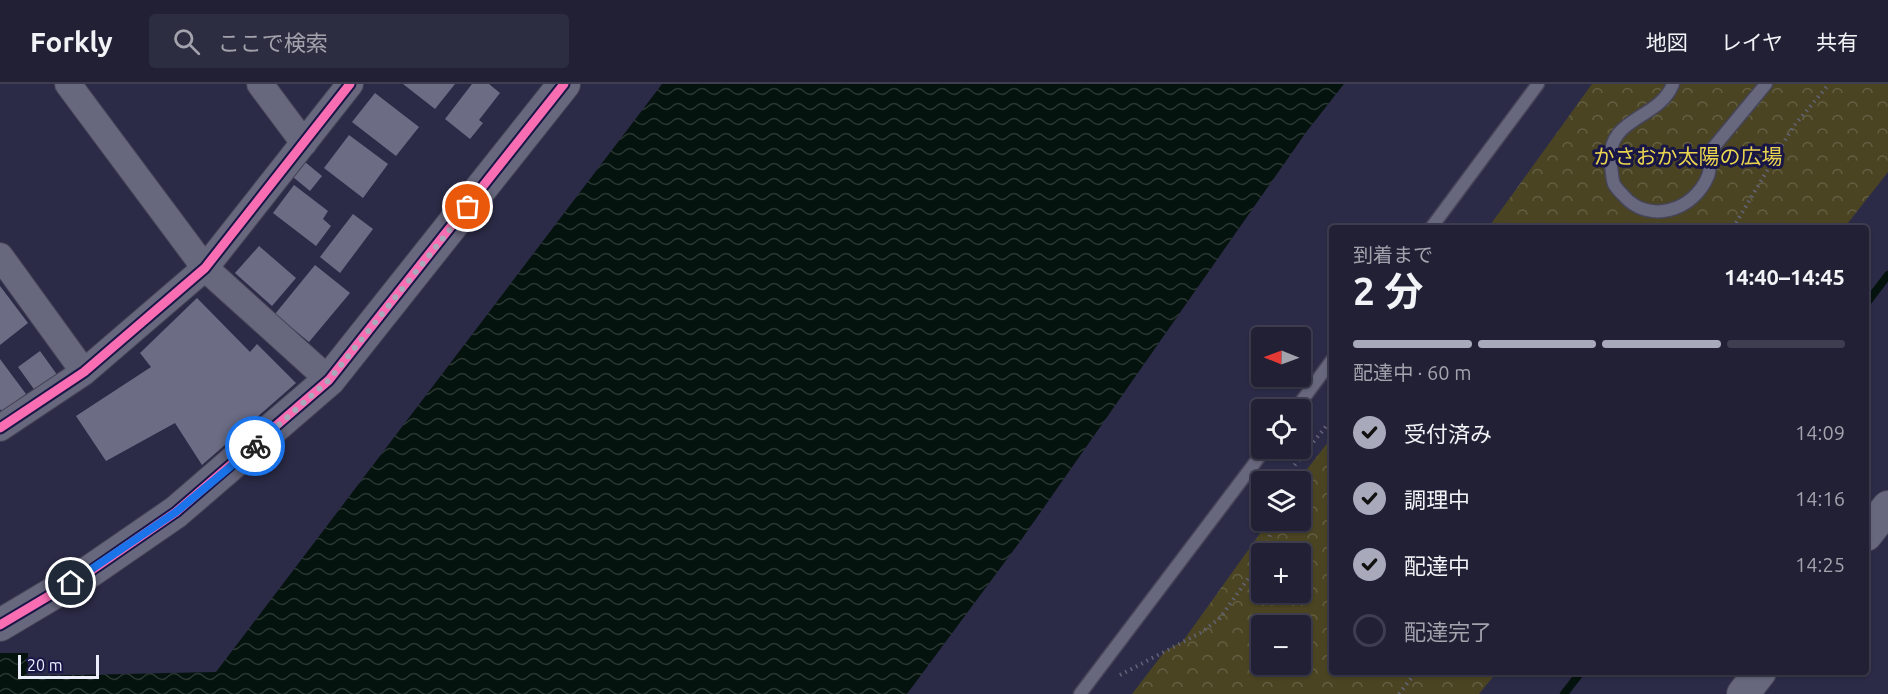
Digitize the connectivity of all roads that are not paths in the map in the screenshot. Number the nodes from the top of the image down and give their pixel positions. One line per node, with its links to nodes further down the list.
1 (68, 84): 11 (street)
2 (260, 84): 8 (street)
3 (350, 84): 8 (street)
4 (564, 84): 14 (street)
5 (1538, 84): 9 (lane)
6 (1673, 84): 7 (lane)
7 (1766, 84)
8 (304, 143): 11 (street)
9 (1433, 225)
10 (0, 256): 13 (street)
11 (205, 268): 13 (street); 14 (street)
12 (1329, 364): 15 (lane)
13 (84, 372): 16 (street)
14 (329, 380): 20 (street)
15 (1303, 399)
16 (0, 429)
17 (1258, 459): 22 (lane)
18 (1888, 507): 19 (street)
19 (1869, 531)
20 (0, 626)
21 (1758, 675): 23 (street)
22 (1080, 694)
23 (1743, 694)

